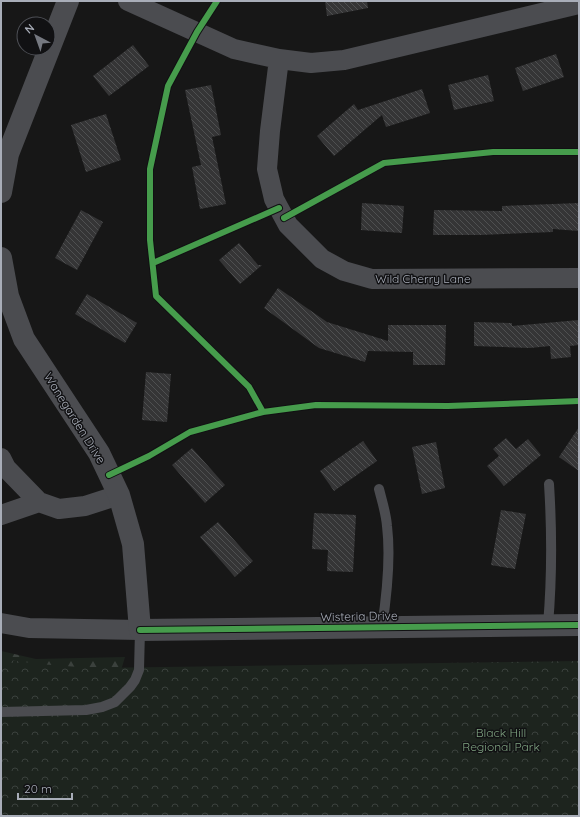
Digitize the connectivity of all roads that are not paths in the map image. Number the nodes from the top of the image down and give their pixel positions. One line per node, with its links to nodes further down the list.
1 (68, 1): 5 (street)
2 (128, 1): 4 (street)
3 (579, 4): 4 (street)
4 (279, 59): 7 (street, Wild Cherry Lane)
5 (1, 192)
6 (1, 258): 11 (street, Wanegarden Drive)
7 (579, 278)
8 (1, 458): 12 (street)
9 (550, 484): 16 (lane)
10 (379, 489): 17 (lane)
11 (119, 495): 12 (street); 18 (street, Wanegarden Drive)
12 (38, 502): 13 (street)
13 (1, 515)
14 (1, 623): 18 (street, Wisteria Drive)
15 (579, 624): 16 (street, Wisteria Drive)
16 (548, 625): 17 (street, Wisteria Drive)
17 (382, 627): 18 (street, Wisteria Drive)
18 (140, 630): 19 (lane)
19 (1, 712)

